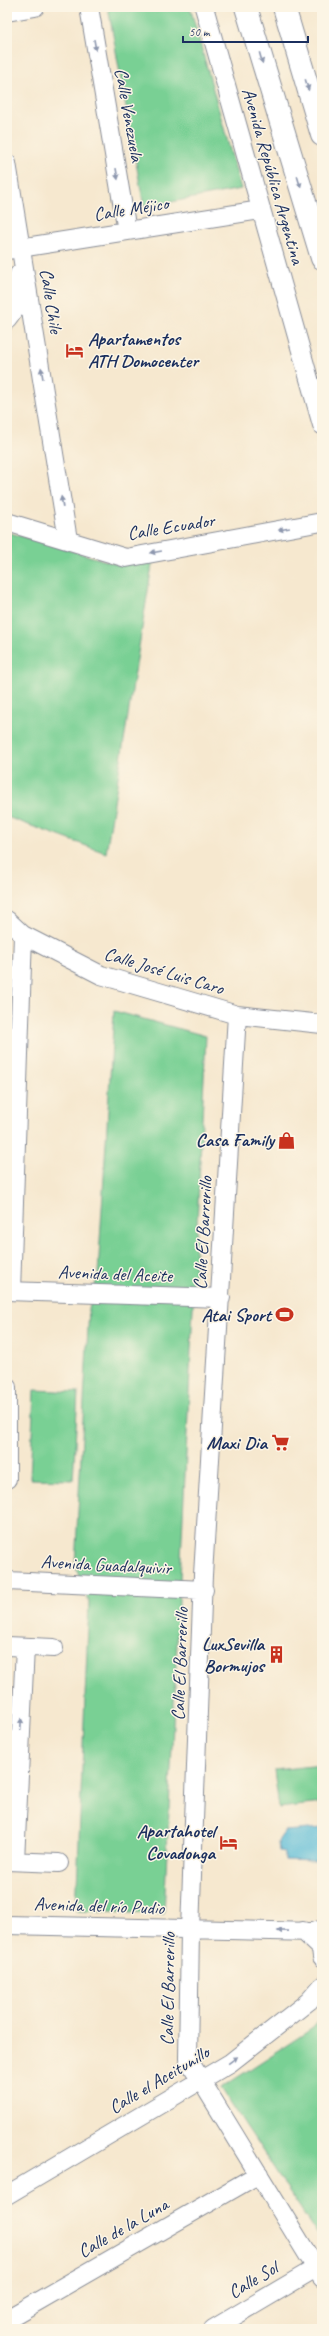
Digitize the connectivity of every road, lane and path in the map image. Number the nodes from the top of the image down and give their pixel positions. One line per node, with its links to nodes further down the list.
1 (34, 7): 6 (street)
2 (89, 7): 10 (street, Calle Venezuela, one-way to 10)
3 (204, 7): 9 (street, Avenida República Argentina)
4 (246, 7): 12 (highway, one-way to 12)
5 (284, 7): 7 (highway, one-way to 7)
6 (7, 12)
7 (322, 135)
8 (7, 163): 11 (street, Calle Chile)
9 (261, 210): 10 (street, Calle Méjico); 14 (street, Avenida República Argentina)
10 (127, 231): 11 (street, Calle Méjico)
11 (14, 249): 13 (street); 17 (street, Calle Chile, one-way to 11)
12 (322, 258)
13 (7, 320)
14 (322, 425)
15 (7, 522): 17 (street, Calle Ecuador)
16 (322, 522): 17 (street, Calle Ecuador, one-way to 17)
17 (68, 540)
18 (7, 920): 19 (street, Calle José Luis Caro)
19 (23, 935): 20 (street, Calle José Luis Caro); 22 (street)
20 (237, 1015): 21 (street, Calle José Luis Caro); 23 (street, Calle El Barrerillo)
21 (322, 1024)
22 (9, 1291): 23 (street, Avenida del Aceite)
23 (221, 1298): 27 (street, Calle El Barrerillo)
24 (8, 1387): 25 (street)
25 (8, 1479)
26 (7, 1581): 27 (street, Avenida Guadalquivir)
27 (204, 1590): 35 (street, Calle El Barrerillo)
28 (7, 1646): 29 (street)
29 (25, 1646): 30 (street); 31 (street, one-way to 29)
30 (54, 1648)
31 (14, 1750): 32 (street)
32 (11, 1861): 33 (street)
33 (59, 1863)
34 (7, 1925): 35 (street, Avenida del río Pudio)
35 (190, 1930): 37 (street, Avenida del río Pudio, one-way to 35); 42 (street, Calle El Barrerillo)
36 (322, 1930): 37 (street, Avenida del río Pudio)
37 (303, 1931): 38 (street)
38 (322, 1957)
39 (322, 1972): 41 (street)
40 (322, 1986): 41 (street, Calle el Aceitunillo)
41 (309, 2002): 42 (street, Calle el Aceitunillo, one-way to 41)
42 (200, 2081): 43 (street, Calle El Barrerillo); 44 (street, Calle el Aceitunillo)
43 (259, 2174): 45 (street, Calle El Barrerillo); 46 (street, Calle de la Luna)
44 (7, 2195)
45 (319, 2273): 47 (street, Calle Sol)
46 (7, 2320)
47 (212, 2329)

